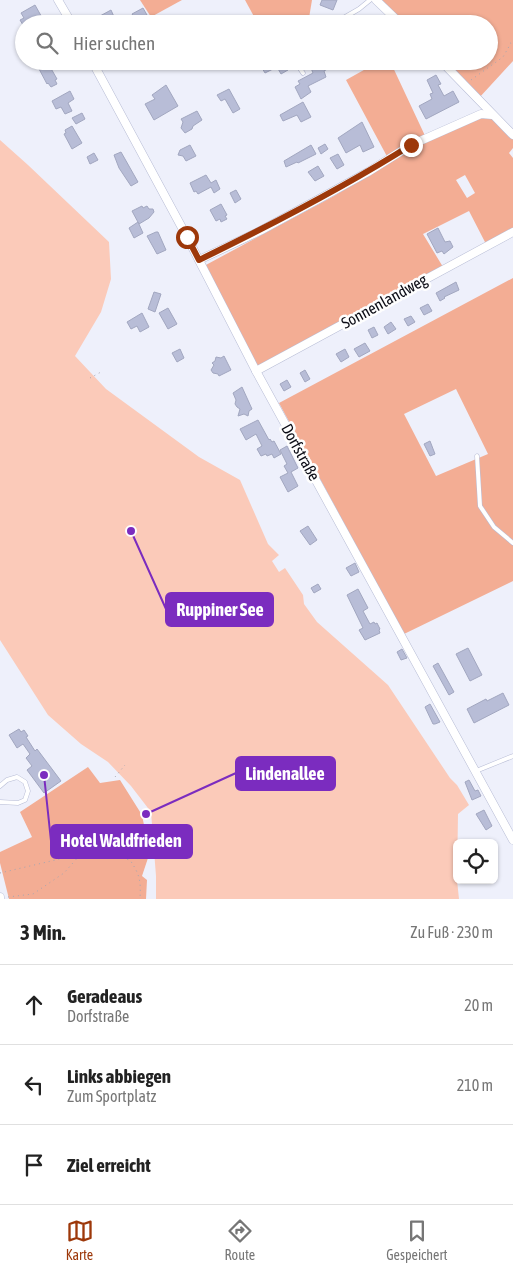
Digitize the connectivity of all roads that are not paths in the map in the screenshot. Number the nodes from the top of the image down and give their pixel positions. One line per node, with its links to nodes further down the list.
1 (58, 0): 4 (street)
2 (370, 0): 5 (lane)
3 (376, 0): 6 (street)
4 (67, 15)
5 (349, 15)
6 (392, 15)
7 (97, 70): 14 (street, Dorfstraße)
8 (301, 70): 10 (lane)
9 (450, 70): 11 (street)
10 (303, 73)
11 (492, 115): 12 (street); 14 (street)
12 (513, 135)
13 (513, 232): 15 (street, Sonnenlandweg)
14 (199, 260): 15 (street, Dorfstraße)
15 (256, 371): 19 (street, Dorfstraße)
16 (477, 456): 17 (lane)
17 (513, 543)
18 (513, 756): 19 (lane)
19 (476, 771): 22 (street, Dorfstraße)
20 (0, 786): 21 (lane)
21 (0, 802)
22 (513, 840)

